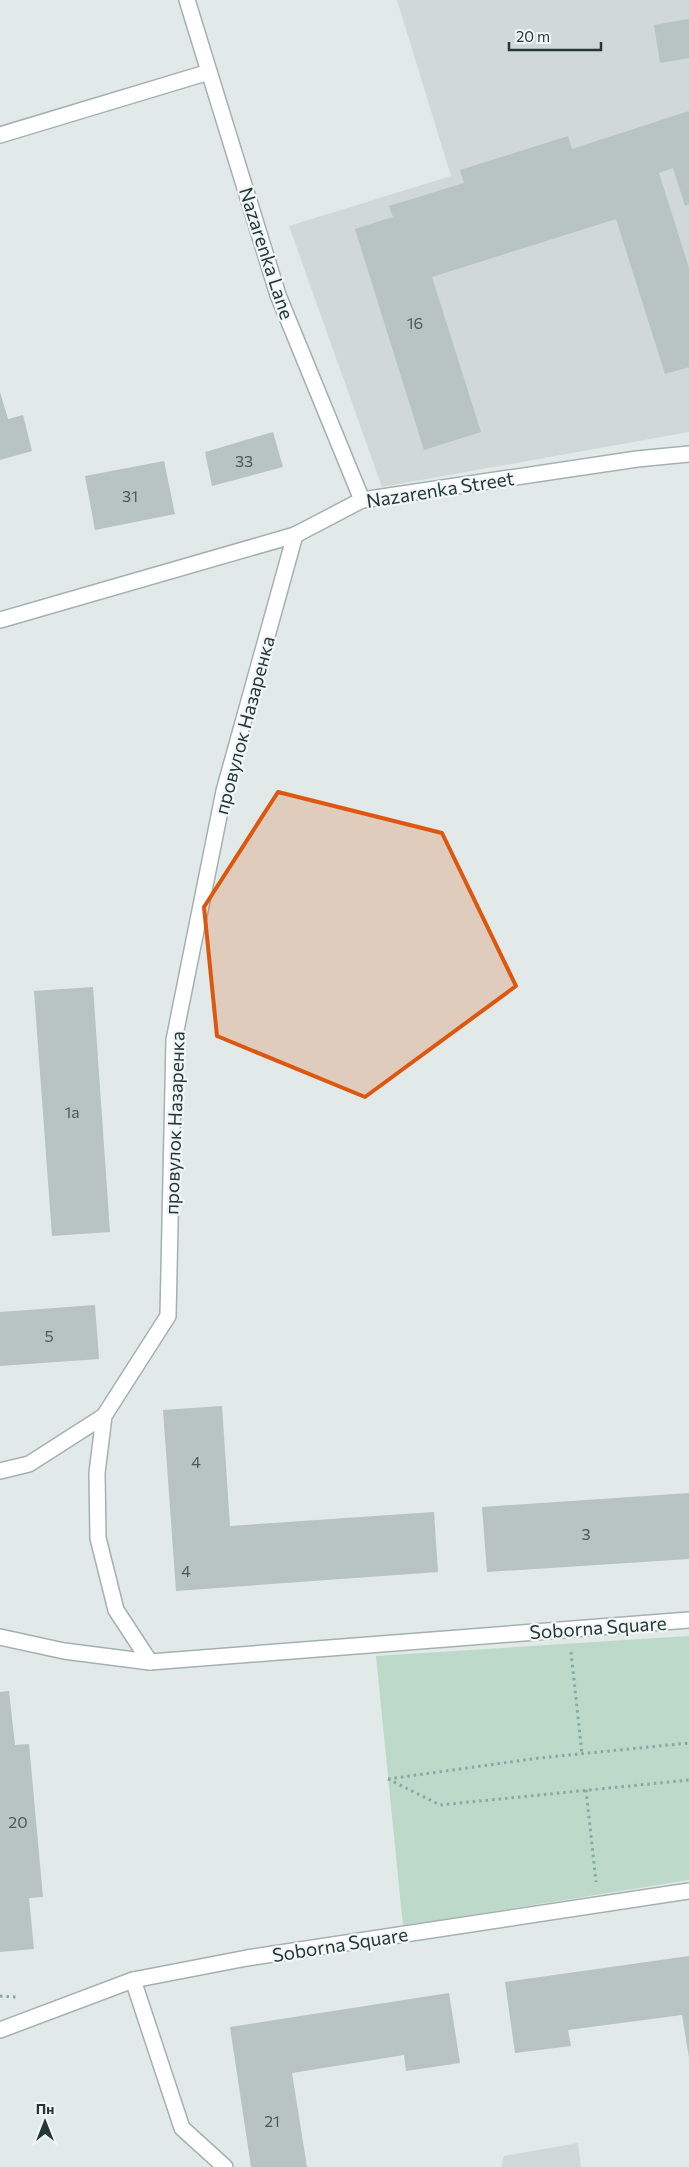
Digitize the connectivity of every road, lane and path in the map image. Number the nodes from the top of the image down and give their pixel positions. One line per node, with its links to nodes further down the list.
1 (186, 0): 2 (street, Nazarenka Lane)
2 (209, 72): 3 (street); 5 (street, Nazarenka Lane)
3 (0, 134)
4 (689, 454): 5 (street, Nazarenka Street)
5 (362, 500): 6 (street, Nazarenka Street)
6 (295, 535): 7 (street, Nazarenka Street); 8 (street, провулок Назаренка)
7 (0, 620)
8 (104, 1416): 9 (street); 13 (street, провулок Назаренка)
9 (0, 1471)
10 (689, 1620): 11 (street, Soborna Square)
11 (568, 1630): 13 (street, Soborna Square); 15 (path)
12 (0, 1637): 13 (street, Soborna Square)
13 (150, 1662)
14 (689, 1743): 15 (path)
15 (582, 1754): 17 (path)
16 (689, 1780): 17 (path)
17 (586, 1790): 19 (path)
18 (689, 1891): 19 (street, Soborna Square)
19 (598, 1905): 20 (street, Soborna Square)
20 (133, 1980): 21 (street, Soborna Square); 22 (street)
21 (0, 2030)
22 (225, 2167)

